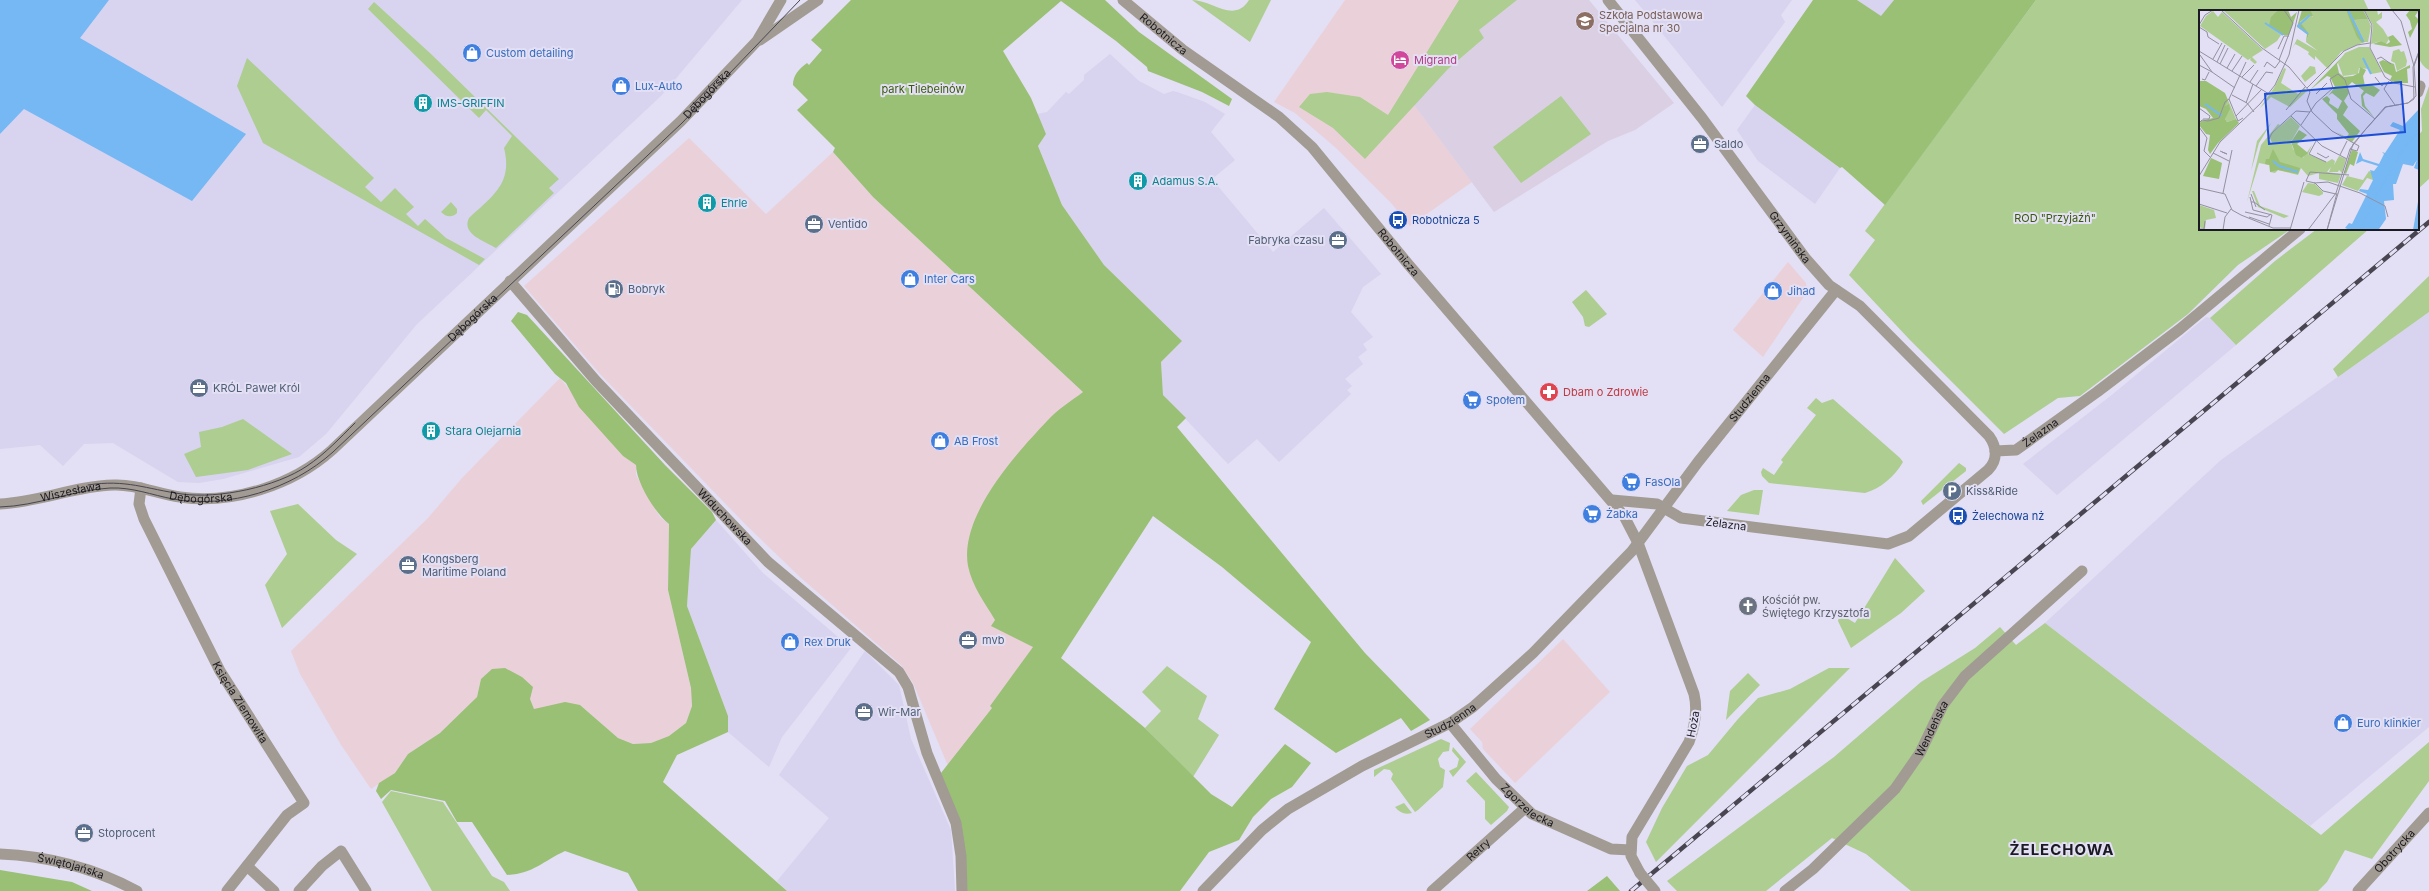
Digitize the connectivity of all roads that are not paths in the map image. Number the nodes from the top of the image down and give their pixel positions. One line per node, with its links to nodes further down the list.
1 (781, 0): 5 (street, Dębogórska)
2 (818, 0): 5 (street, Dębogórska)
3 (1123, 0): 11 (street, Robotnicza)
4 (1608, 0): 8 (street, Grzymińska)
5 (757, 41): 7 (street, Dębogórska)
6 (2299, 230): 9 (street, Żelazna)
7 (510, 281): 10 (street, Dębogórska); 28 (street, Widuchowska)
8 (1836, 290): 9 (street, Grzymińska); 13 (street, Studzienna)
9 (1996, 452): 13 (street, Żelazna)
10 (141, 488): 12 (street, Wiszesława); 21 (street, Księcia Ziemowita)
11 (1612, 500): 13 (street); 14 (street, Robotnicza)
12 (0, 504)
13 (1663, 506): 14 (street, Studzienna)
14 (1638, 543): 16 (street, Studzienna); 19 (street, Hoża)
15 (2082, 571): 32 (street, Wendeńska)
16 (1450, 723): 17 (street, Zgorzelecka); 29 (street, Studzienna)
17 (1525, 808): 19 (street, Zgorzelecka); 30 (street, Retry)
18 (2429, 813): 22 (street, Obotrycka)
19 (1631, 850): 31 (street, bridge)
20 (0, 854): 23 (street, Świętojańska)
21 (248, 866): 24 (street, Księcia Ziemowita); 25 (street)
22 (2360, 890)
23 (137, 891)
24 (227, 891)
25 (274, 891)
26 (299, 891): 27 (street)
27 (366, 891)
28 (962, 891)
29 (1202, 891)
30 (1432, 891)
31 (1655, 891)
32 (1786, 891)

